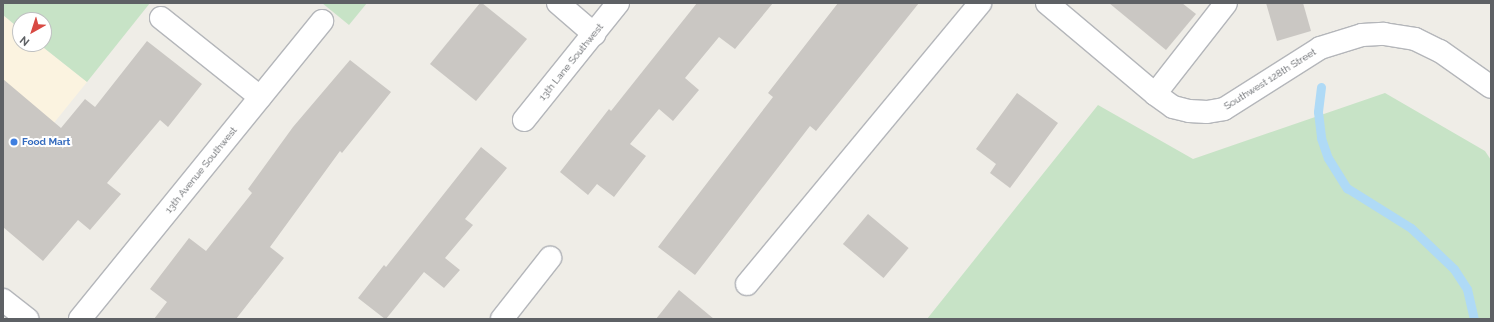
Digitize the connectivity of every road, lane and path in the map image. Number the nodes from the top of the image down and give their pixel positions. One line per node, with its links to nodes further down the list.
1 (558, 3): 8 (street)
2 (618, 3): 8 (street, 13th Lane Southwest)
3 (980, 3): 14 (street)
4 (1047, 3): 10 (street, Southwest 128th Street)
5 (1226, 3): 10 (street)
6 (162, 18): 11 (street)
7 (322, 21): 11 (street, 13th Avenue Southwest)
8 (594, 34): 12 (street, 13th Lane Southwest)
9 (1491, 86): 10 (street, Southwest 128th Street)
10 (1155, 94)
11 (260, 97): 17 (street, 13th Avenue Southwest)
12 (524, 120)
13 (550, 258): 18 (street)
14 (747, 284)
15 (3, 300): 16 (street)
16 (27, 319)
17 (80, 319)
18 (502, 319)

